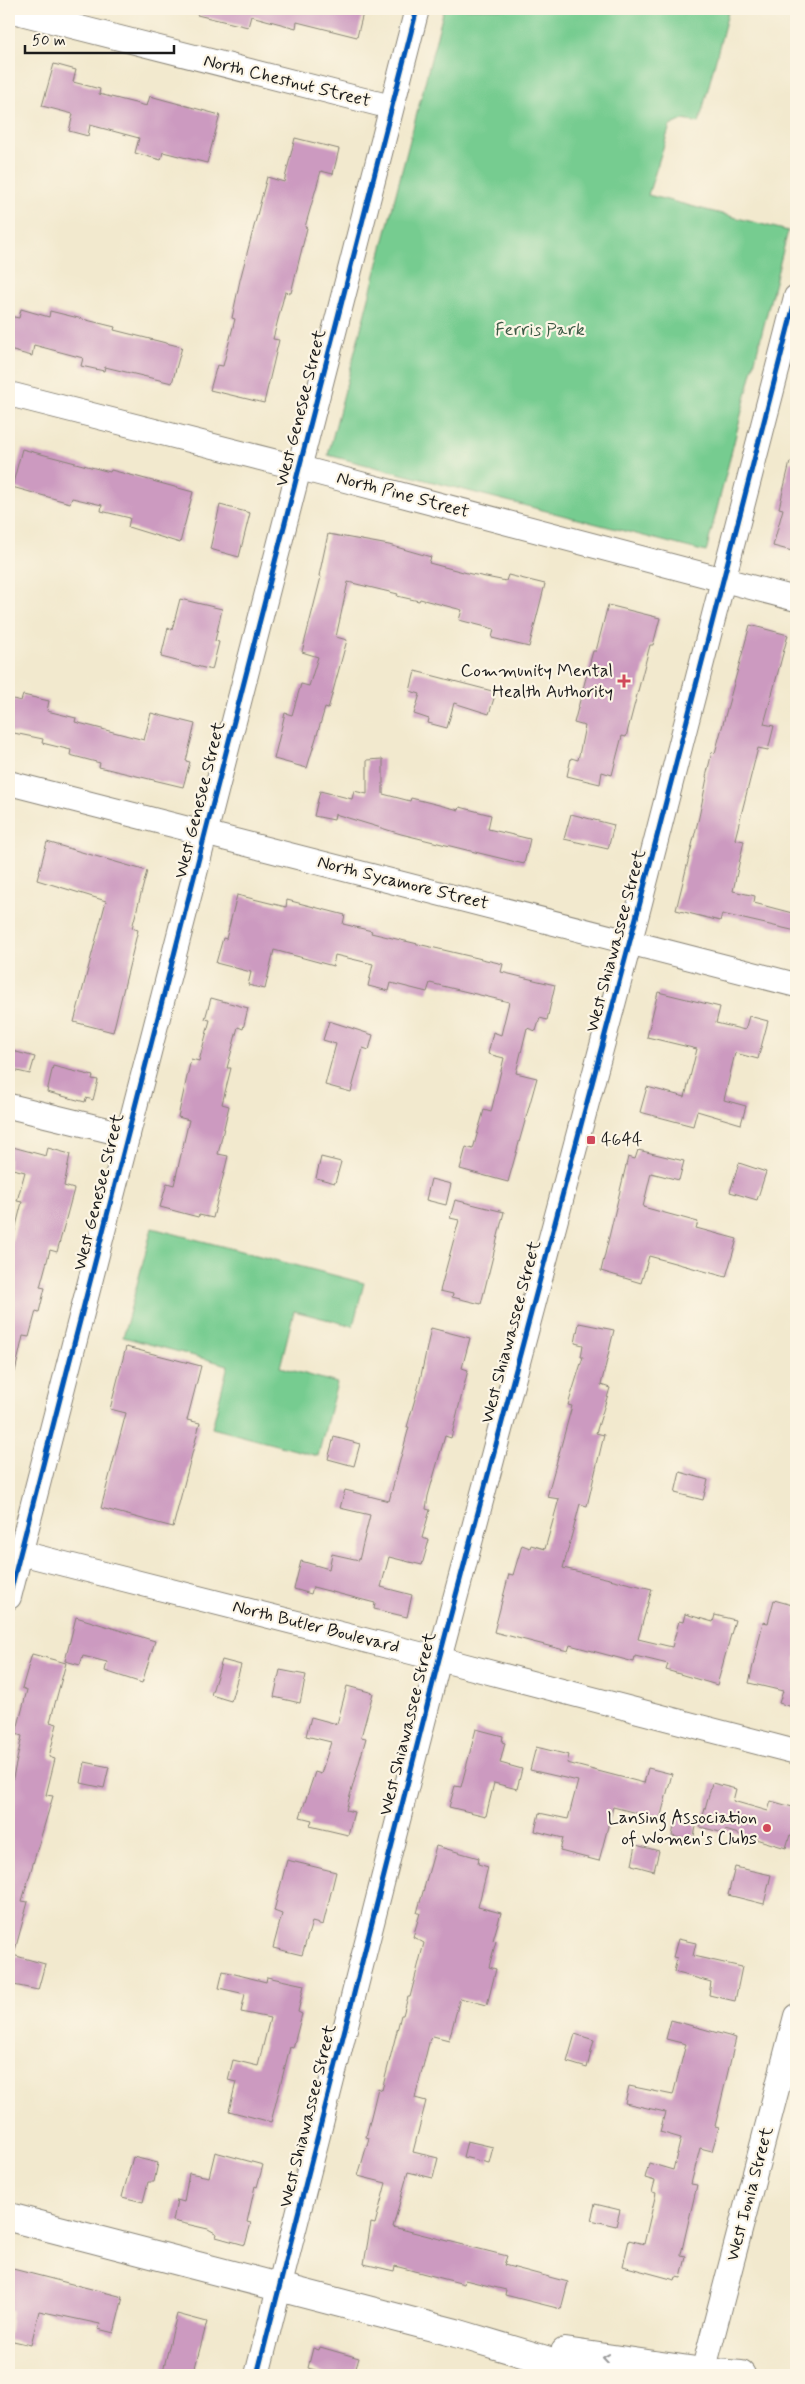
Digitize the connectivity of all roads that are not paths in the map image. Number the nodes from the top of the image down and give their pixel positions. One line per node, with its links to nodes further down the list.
1 (417, 9): 3 (street, West Genesee Street)
2 (9, 10): 3 (street, North Chestnut Street)
3 (391, 107): 6 (street, West Genesee Street)
4 (796, 297): 7 (street, West Shiawassee Street)
5 (9, 394): 6 (street, North Pine Street)
6 (300, 468): 7 (street, North Pine Street); 10 (street, West Genesee Street)
7 (725, 581): 8 (street, North Pine Street); 11 (street, West Shiawassee Street)
8 (796, 599)
9 (9, 783): 10 (street, North Sycamore Street)
10 (206, 833): 11 (street, North Sycamore Street); 14 (street, West Genesee Street)
11 (630, 942): 12 (street, North Sycamore Street); 17 (street, West Shiawassee Street)
12 (796, 985)
13 (9, 1106): 14 (street)
14 (128, 1136): 15 (street, West Genesee Street)
15 (15, 1551): 16 (street, West Genesee Street); 17 (street, North Butler Boulevard)
16 (9, 1598)
17 (438, 1659): 18 (street, North Butler Boulevard); 21 (street, West Shiawassee Street)
18 (796, 1752)
19 (796, 2016): 23 (street, West Ionia Street)
20 (9, 2217): 21 (main road)
21 (279, 2286): 22 (main road); 24 (street, West Shiawassee Street)
22 (467, 2336): 23 (main road, one-way to 22); 25 (main road)
23 (703, 2372): 26 (main road)
24 (257, 2375)
25 (596, 2375)
26 (741, 2375)

